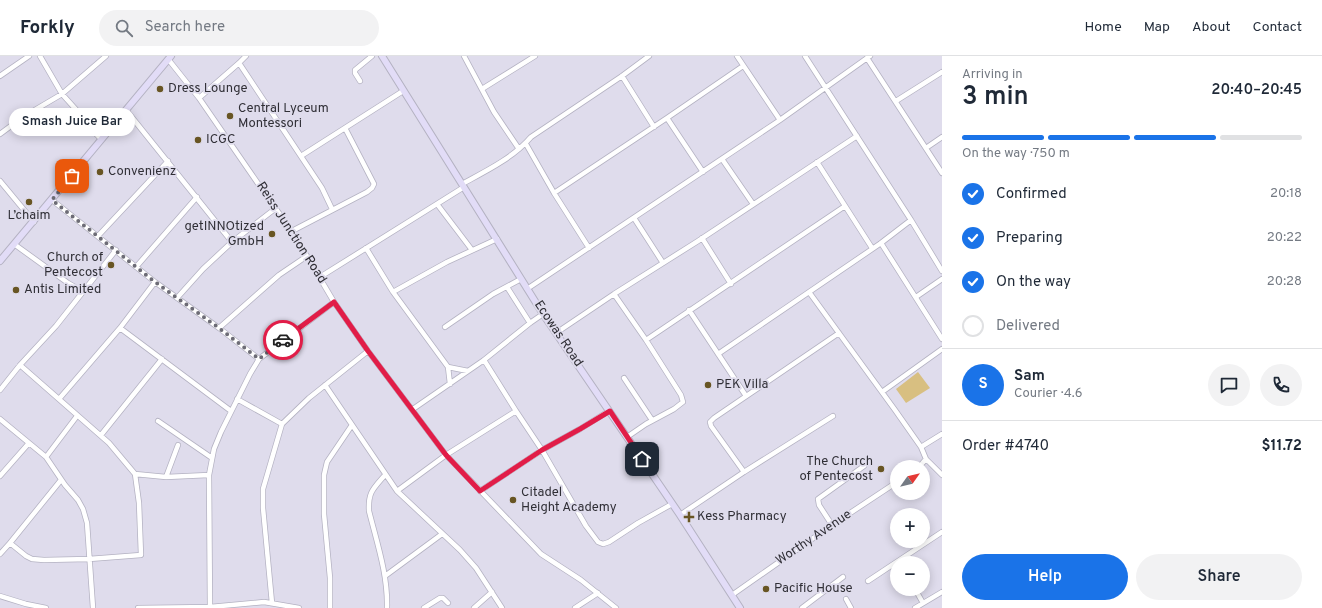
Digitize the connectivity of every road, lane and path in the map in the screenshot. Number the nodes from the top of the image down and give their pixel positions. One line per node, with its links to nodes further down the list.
1 (29, 56): 13 (street)
2 (40, 56): 24 (street)
3 (106, 56): 24 (street)
4 (246, 56): 15 (street)
5 (372, 56): 20 (street)
6 (382, 56): 23 (street, Ecowas Road)
7 (464, 56): 22 (street)
8 (535, 56): 22 (street)
9 (737, 56): 16 (street)
10 (805, 56): 21 (street)
11 (646, 57): 19 (street)
12 (869, 57): 21 (street); 26 (street)
13 (21, 58): 18 (street)
14 (169, 58): 25 (street, Reiss Junction Road); 27 (street)
15 (240, 63): 25 (street); 39 (street)
16 (744, 66): 28 (street); 29 (street)
17 (942, 72): 26 (street)
18 (0, 76)
19 (622, 76): 30 (street); 36 (street)
20 (360, 81)
21 (825, 87): 29 (street); 33 (street)
22 (482, 89): 38 (street)
23 (403, 91): 31 (street); 46 (street, Ecowas Road)
24 (62, 94): 32 (street); 35 (street)
25 (199, 98): 53 (street, Reiss Junction Road)
26 (896, 101): 37 (street)
27 (126, 110): 35 (street); 41 (street)
28 (667, 118): 30 (street); 43 (street)
29 (780, 120): 40 (street)
30 (654, 127): 47 (street)
31 (345, 128): 39 (street); 54 (street)
32 (0, 134)
33 (857, 136): 42 (street); 56 (street)
34 (942, 137): 37 (street)
35 (101, 139): 49 (street)
36 (526, 144): 38 (street); 47 (street)
37 (926, 148): 44 (street)
38 (519, 149): 46 (street)
39 (301, 156): 54 (street)
40 (722, 158): 43 (street); 51 (street)
41 (168, 161): 48 (street); 59 (street)
42 (817, 162): 51 (street); 52 (street)
43 (703, 172): 55 (street)
44 (942, 172)
45 (0, 181): 57 (street)
46 (463, 185): 50 (street); 61 (street, Ecowas Road)
47 (554, 193): 66 (street)
48 (197, 197): 62 (street); 73 (street)
49 (52, 200): 57 (street); 59 (street)
50 (437, 204): 65 (street); 69 (street)
51 (753, 204): 60 (street)
52 (845, 206): 67 (street); 79 (street)
53 (276, 208): 58 (street, Reiss Junction Road); 62 (street)
54 (332, 209): 58 (street)
55 (634, 218): 66 (street); 72 (street)
56 (911, 220): 63 (street); 74 (street)
57 (34, 222): 64 (street)
58 (292, 231): 70 (street, Reiss Junction Road)
59 (98, 236): 68 (street)
60 (702, 238): 72 (street); 79 (street)
61 (497, 239): 69 (street); 76 (street, Ecowas Road)
62 (232, 242): 87 (street)
63 (881, 242): 67 (street); 86 (street)
64 (14, 244): 71 (street); 82 (street)
65 (366, 248): 75 (street); 83 (street)
66 (589, 248): 81 (street)
67 (872, 248): 84 (street)
68 (116, 250): 73 (street); 82 (street)
69 (472, 250): 83 (street)
70 (307, 256): 75 (street, Reiss Junction Road); 94 (street)
71 (1, 258)
72 (663, 263): 85 (street)
73 (136, 267): 78 (street)
74 (942, 271)
75 (320, 277): 88 (street, Reiss Junction Road)
76 (521, 279): 80 (street); 81 (street, Ecowas Road)
77 (942, 279): 86 (street)
78 (155, 282): 87 (street); 93 (street)
79 (731, 284): 89 (street)
80 (507, 287): 91 (street); 92 (street)
81 (527, 289): 90 (street, Ecowas Road)
82 (82, 291): 105 (street)
83 (393, 292): 106 (street)
84 (809, 292): 96 (street); 101 (street)
85 (614, 294): 95 (street); 98 (street)
86 (916, 297): 97 (street)
87 (177, 298): 94 (street)
88 (334, 302): 100 (street, Reiss Junction Road); 103 (street)
89 (690, 310): 98 (street); 101 (street)
90 (543, 314): 91 (street); 95 (street, Ecowas Road)
91 (530, 323): 104 (street)
92 (444, 327)
93 (120, 328): 102 (street); 114 (street)
94 (219, 328): 103 (street)
95 (556, 333): 119 (street, Ecowas Road)
96 (839, 333): 112 (street); 113 (street)
97 (942, 339)
98 (646, 340): 123 (street)
99 (942, 349): 112 (street)
100 (368, 351): 110 (street); 116 (street, Reiss Junction Road)
101 (718, 354): 113 (street)
102 (162, 359): 117 (street); 128 (street)
103 (259, 359): 115 (street)
104 (484, 360): 107 (street); 118 (street)
105 (20, 365): 111 (street); 114 (street)
106 (448, 367): 107 (street); 109 (street)
107 (468, 371): 109 (street)
108 (624, 378): 123 (street)
109 (450, 384): 116 (street)
110 (325, 386): 125 (street); 126 (street)
111 (0, 390)
112 (882, 392): 132 (street)
113 (746, 396): 139 (street)
114 (59, 399): 120 (street)
115 (237, 399): 117 (street); 125 (street)
116 (413, 409): 134 (street, Reiss Junction Road)
117 (231, 411): 136 (street)
118 (516, 411): 133 (street); 134 (street)
119 (610, 411): 129 (street, Ecowas Road); 133 (street)
120 (78, 416): 128 (street); 135 (street)
121 (833, 416): 139 (street)
122 (0, 419): 130 (street)
123 (652, 420): 129 (street)
124 (158, 421): 136 (street)
125 (282, 424): 170 (street)
126 (352, 425): 142 (street); 178 (street)
127 (942, 434): 132 (street)
128 (101, 435): 140 (street)
129 (627, 437): 150 (street, Ecowas Road)
130 (29, 443): 135 (street); 144 (street)
131 (178, 446): 145 (street)
132 (921, 447): 137 (street)
133 (542, 450): 149 (street); 150 (street)
134 (446, 455): 148 (street); 149 (street, Reiss Junction Road)
135 (46, 457): 146 (street)
136 (212, 458): 141 (street)
137 (926, 459): 143 (street)
138 (864, 466): 152 (street)
139 (744, 472): 151 (street)
140 (135, 474): 145 (street); 158 (street)
141 (209, 475): 145 (street); 176 (street)
142 (385, 475): 148 (street); 160 (street)
143 (942, 475)
144 (0, 476)
145 (166, 477)
146 (61, 480): 155 (street); 158 (street)
147 (890, 487): 152 (street, Worthy Avenue)
148 (397, 491): 154 (street)
149 (480, 491): 165 (street, Reiss Junction Road)
150 (672, 504): 151 (street, Ecowas Road)
151 (680, 515): 166 (street, Ecowas Road)
152 (832, 525): 166 (street, Worthy Avenue)
153 (942, 532): 157 (street)
154 (442, 534): 160 (street); 163 (street)
155 (10, 543): 156 (street); 158 (street)
156 (0, 554)
157 (908, 556)
158 (90, 560): 174 (street)
159 (890, 568): 162 (street)
160 (385, 576): 179 (street)
161 (843, 577): 186 (street)
162 (868, 581)
163 (492, 592): 181 (street); 182 (street)
164 (942, 592): 172 (street)
165 (598, 593): 183 (street); 184 (street, Reiss Junction Road)
166 (732, 595): 185 (street, Ecowas Road)
167 (0, 596): 173 (street)
168 (919, 596): 172 (street)
169 (846, 600): 187 (street)
170 (272, 603): 176 (street); 177 (street)
171 (448, 603): 180 (street)
172 (923, 603): 188 (street)
173 (46, 608)
174 (93, 608)
175 (138, 608): 176 (street)
176 (210, 608)
177 (299, 608)
178 (330, 608)
179 (387, 608)
180 (424, 608)
181 (474, 608)
182 (502, 608)
183 (575, 608)
184 (616, 608)
185 (740, 608)
186 (802, 608)
187 (851, 608)
188 (915, 608)

